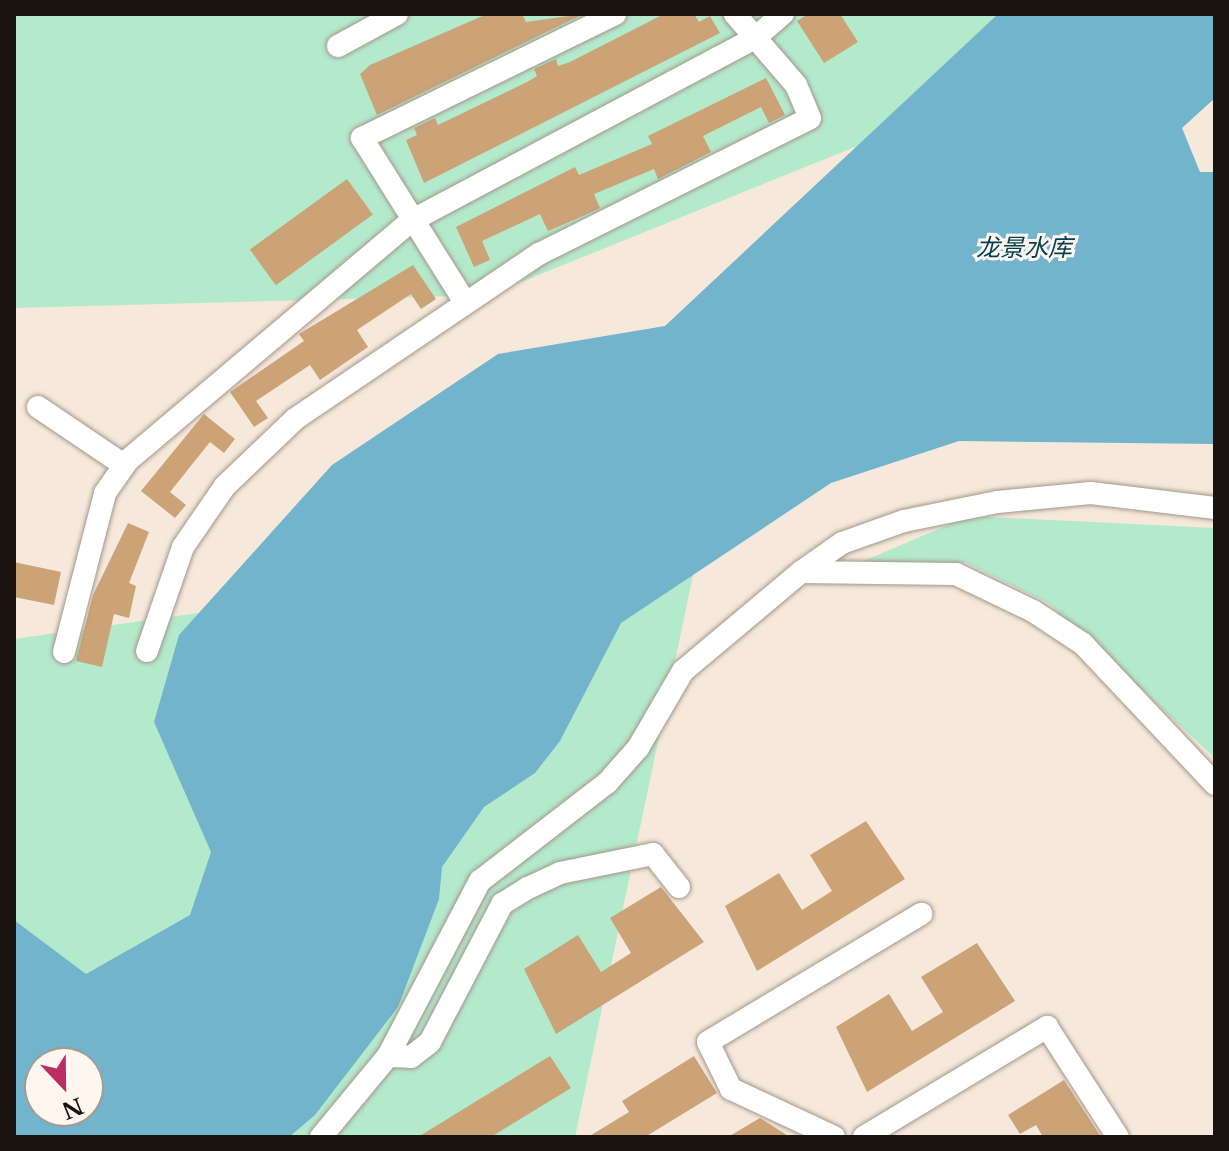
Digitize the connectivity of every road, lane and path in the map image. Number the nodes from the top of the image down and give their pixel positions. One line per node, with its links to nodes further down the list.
1 (397, 14): 6 (street)
2 (615, 14): 7 (street)
3 (735, 14): 5 (street)
4 (783, 14): 5 (street)
5 (755, 38): 7 (street); 8 (street)
6 (338, 46)
7 (411, 221): 8 (street); 10 (street)
8 (463, 299): 13 (street)
9 (38, 407): 10 (street)
10 (124, 465): 14 (street)
11 (1215, 508): 12 (street)
12 (801, 572): 15 (street); 18 (street)
13 (147, 651)
14 (64, 652)
15 (1215, 784)
16 (679, 887): 18 (street)
17 (921, 914): 20 (street)
18 (388, 1056): 19 (street)
19 (321, 1137)
20 (834, 1137)
21 (864, 1137): 22 (street)
22 (1118, 1137)

